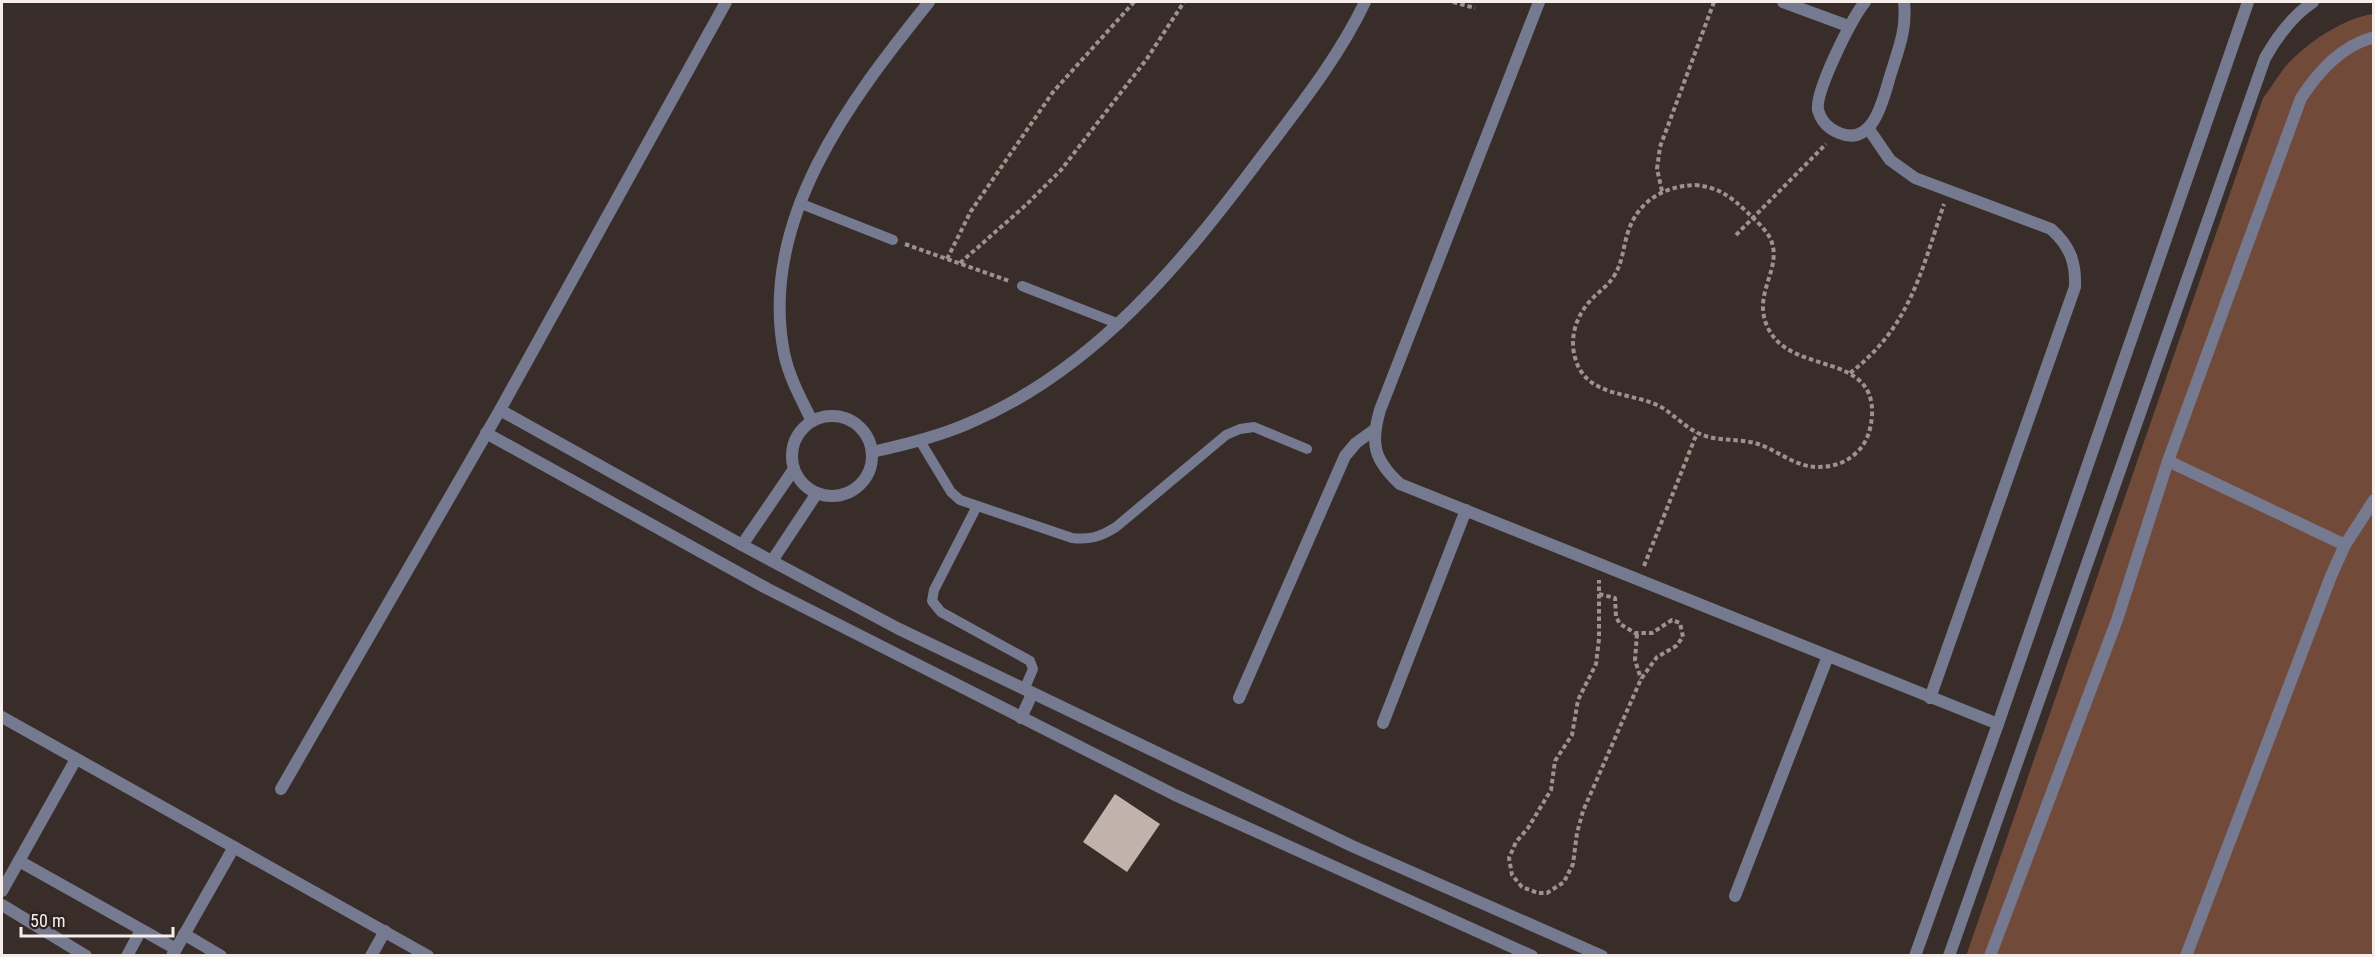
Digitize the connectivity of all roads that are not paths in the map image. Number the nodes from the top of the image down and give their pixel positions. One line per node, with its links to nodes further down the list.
1 (726, 2): 18 (street)
2 (929, 2): 14 (street)
3 (1365, 2): 17 (street)
4 (1539, 2): 20 (street)
5 (1783, 2): 11 (street)
6 (1865, 2): 11 (street)
7 (1904, 2): 13 (street)
8 (2248, 2): 41 (street)
9 (2313, 2): 10 (street)
10 (2300, 6): 61 (street)
11 (1848, 26): 13 (street)
12 (2373, 37): 25 (street)
13 (1868, 128): 37 (street)
14 (799, 203): 15 (lane); 19 (street)
15 (893, 240)
16 (1022, 286): 17 (lane)
17 (1119, 324): 22 (street)
18 (500, 410): 21 (street); 31 (street)
19 (812, 421): 24 (street); 26 (street)
20 (1374, 430): 30 (street); 36 (street)
21 (486, 433): 39 (street); 43 (street)
22 (920, 441): 24 (street); 29 (lane)
23 (1307, 449): 29 (lane)
24 (872, 452): 27 (street)
25 (2168, 460): 32 (street); 62 (street)
26 (794, 469): 27 (street); 31 (street)
27 (817, 493): 33 (street)
28 (2373, 500): 32 (street)
29 (977, 506): 35 (lane)
30 (1466, 510): 34 (street); 40 (street)
31 (742, 545): 33 (street)
32 (2345, 545): 63 (street)
33 (772, 561): 35 (street)
34 (1828, 656): 37 (street); 47 (street)
35 (1028, 692): 39 (street); 59 (street)
36 (1239, 698)
37 (1930, 698): 41 (street)
38 (2, 717): 42 (street)
39 (1021, 717): 58 (street)
40 (1383, 723)
41 (1998, 724): 60 (street)
42 (76, 759): 44 (street); 45 (street)
43 (281, 789)
44 (234, 847): 50 (street); 51 (street)
45 (19, 861): 46 (street); 49 (street)
46 (2, 891)
47 (1735, 896)
48 (2, 905): 53 (street)
49 (141, 930): 52 (street); 54 (street)
50 (385, 931): 56 (street); 57 (street)
51 (184, 934): 52 (street); 55 (street)
52 (174, 952)
53 (86, 956)
54 (127, 956)
55 (221, 956)
56 (371, 956)
57 (428, 956)
58 (1532, 956)
59 (1602, 956)
60 (1915, 956)
61 (1949, 956)
62 (1990, 956)
63 (2186, 956)

